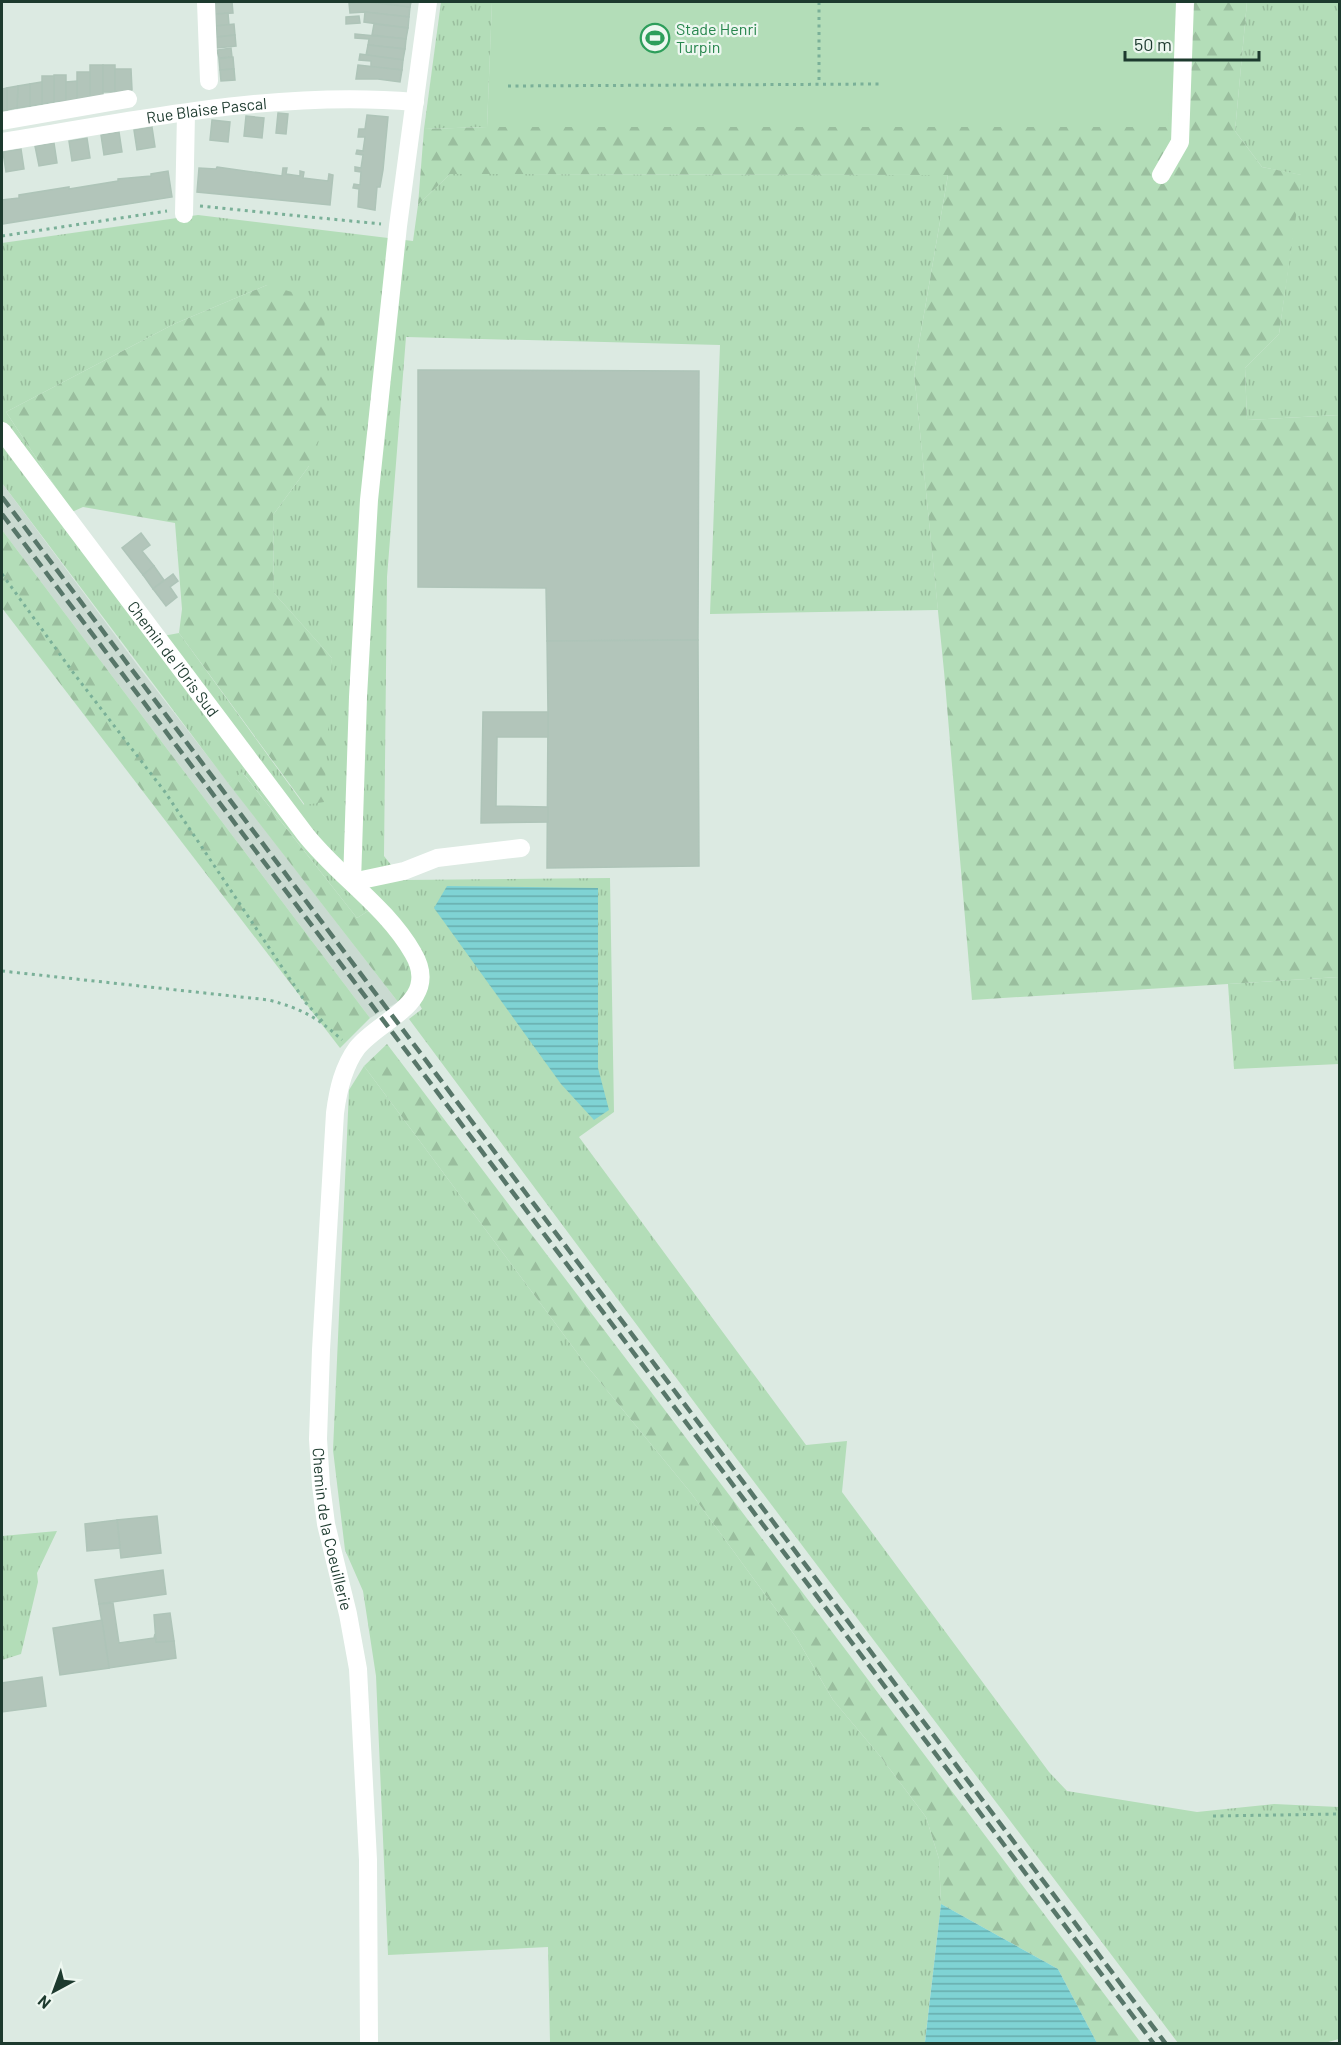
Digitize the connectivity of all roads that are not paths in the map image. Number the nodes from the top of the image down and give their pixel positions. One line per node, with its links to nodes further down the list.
1 (206, 2): 4 (street)
2 (428, 2): 6 (street)
3 (1185, 2): 10 (street)
4 (209, 81)
5 (128, 99): 8 (street)
6 (415, 102): 7 (street, Rue Blaise Pascal); 14 (street)
7 (186, 113): 9 (street, Rue Blaise Pascal); 11 (street)
8 (2, 121)
9 (2, 142)
10 (1161, 175)
11 (184, 214)
12 (2, 431): 14 (street, Chemin de l'Oris Sud)
13 (521, 848): 14 (street)
14 (352, 882): 15 (street, Chemin de l'Oris Sud)
15 (380, 1029): 16 (street, Chemin de la Coeuillerie)
16 (369, 2043)

